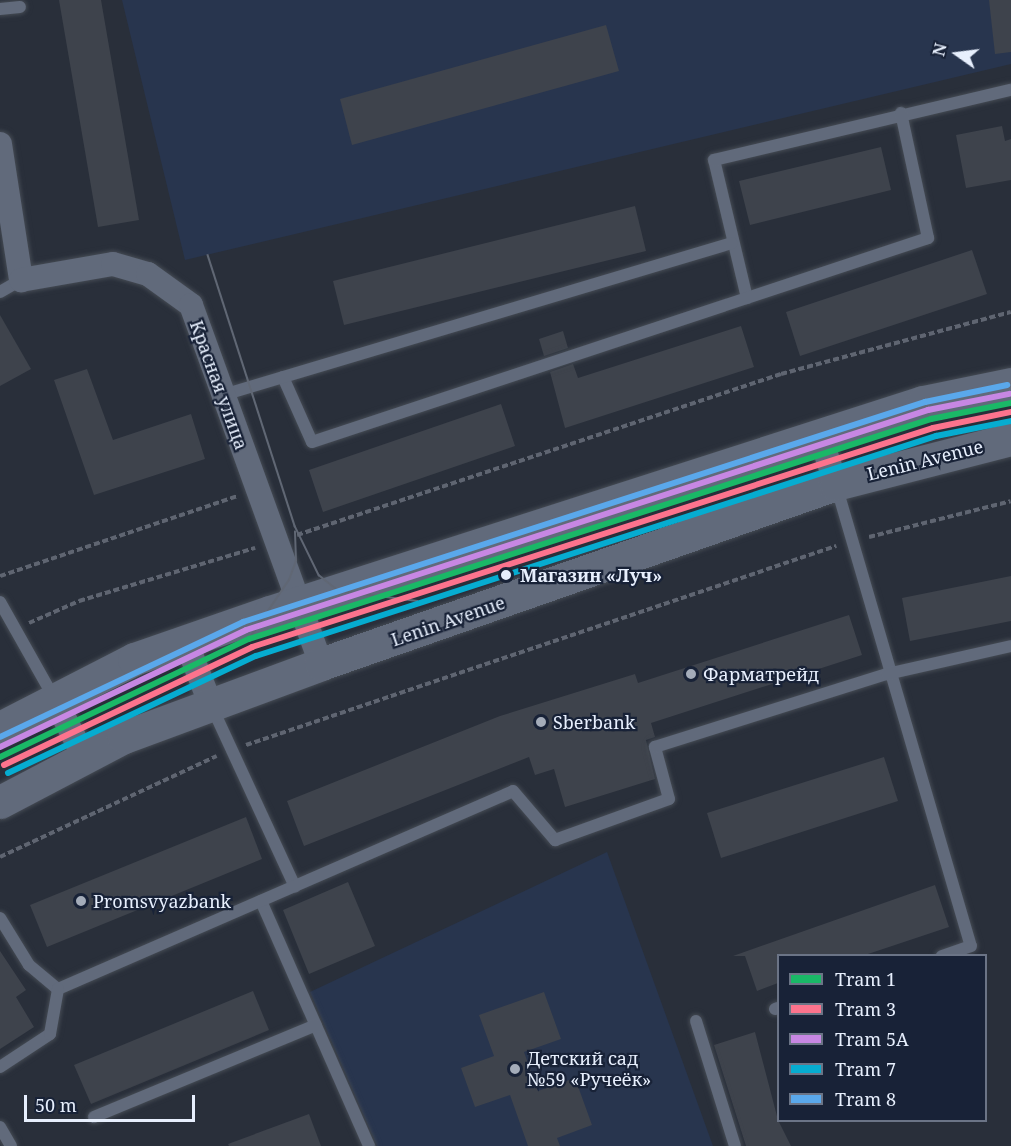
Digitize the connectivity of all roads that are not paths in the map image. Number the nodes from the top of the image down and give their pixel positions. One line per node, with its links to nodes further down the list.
1 (20, 7): 2 (lane)
2 (0, 9)
3 (1011, 90): 4 (lane)
4 (901, 113): 6 (lane); 9 (lane)
5 (0, 144): 7 (street)
6 (732, 243): 9 (lane); 10 (lane)
7 (21, 280): 8 (lane); 12 (street, Красная улица)
8 (0, 292)
9 (747, 298): 10 (lane)
10 (283, 377): 12 (lane)
11 (1011, 384): 13 (main road)
12 (223, 395): 17 (street, Красная улица)
13 (820, 436): 15 (street); 17 (main road)
14 (1011, 439): 15 (main road, Lenin Avenue)
15 (836, 484): 20 (main road, Lenin Avenue); 21 (lane)
16 (0, 602): 22 (lane)
17 (298, 604): 18 (main road); 20 (street, Красная улица)
18 (186, 642): 22 (main road); 23 (street)
19 (1011, 646): 21 (lane)
20 (321, 664): 23 (main road, Lenin Avenue)
21 (887, 674): 27 (lane); 30 (lane)
22 (55, 700): 24 (main road); 25 (street)
23 (211, 705): 25 (main road, Lenin Avenue); 27 (lane)
24 (0, 728)
25 (85, 758): 26 (main road, Lenin Avenue)
26 (0, 802)
27 (295, 886): 28 (lane)
28 (261, 901): 31 (lane); 33 (lane)
29 (0, 918): 31 (lane)
30 (948, 954)
31 (58, 989): 34 (lane)
32 (696, 1021): 39 (lane)
33 (316, 1025): 35 (lane); 38 (lane)
34 (0, 1067)
35 (94, 1118)
36 (0, 1127): 37 (lane)
37 (11, 1146)
38 (369, 1146)
39 (735, 1146)

